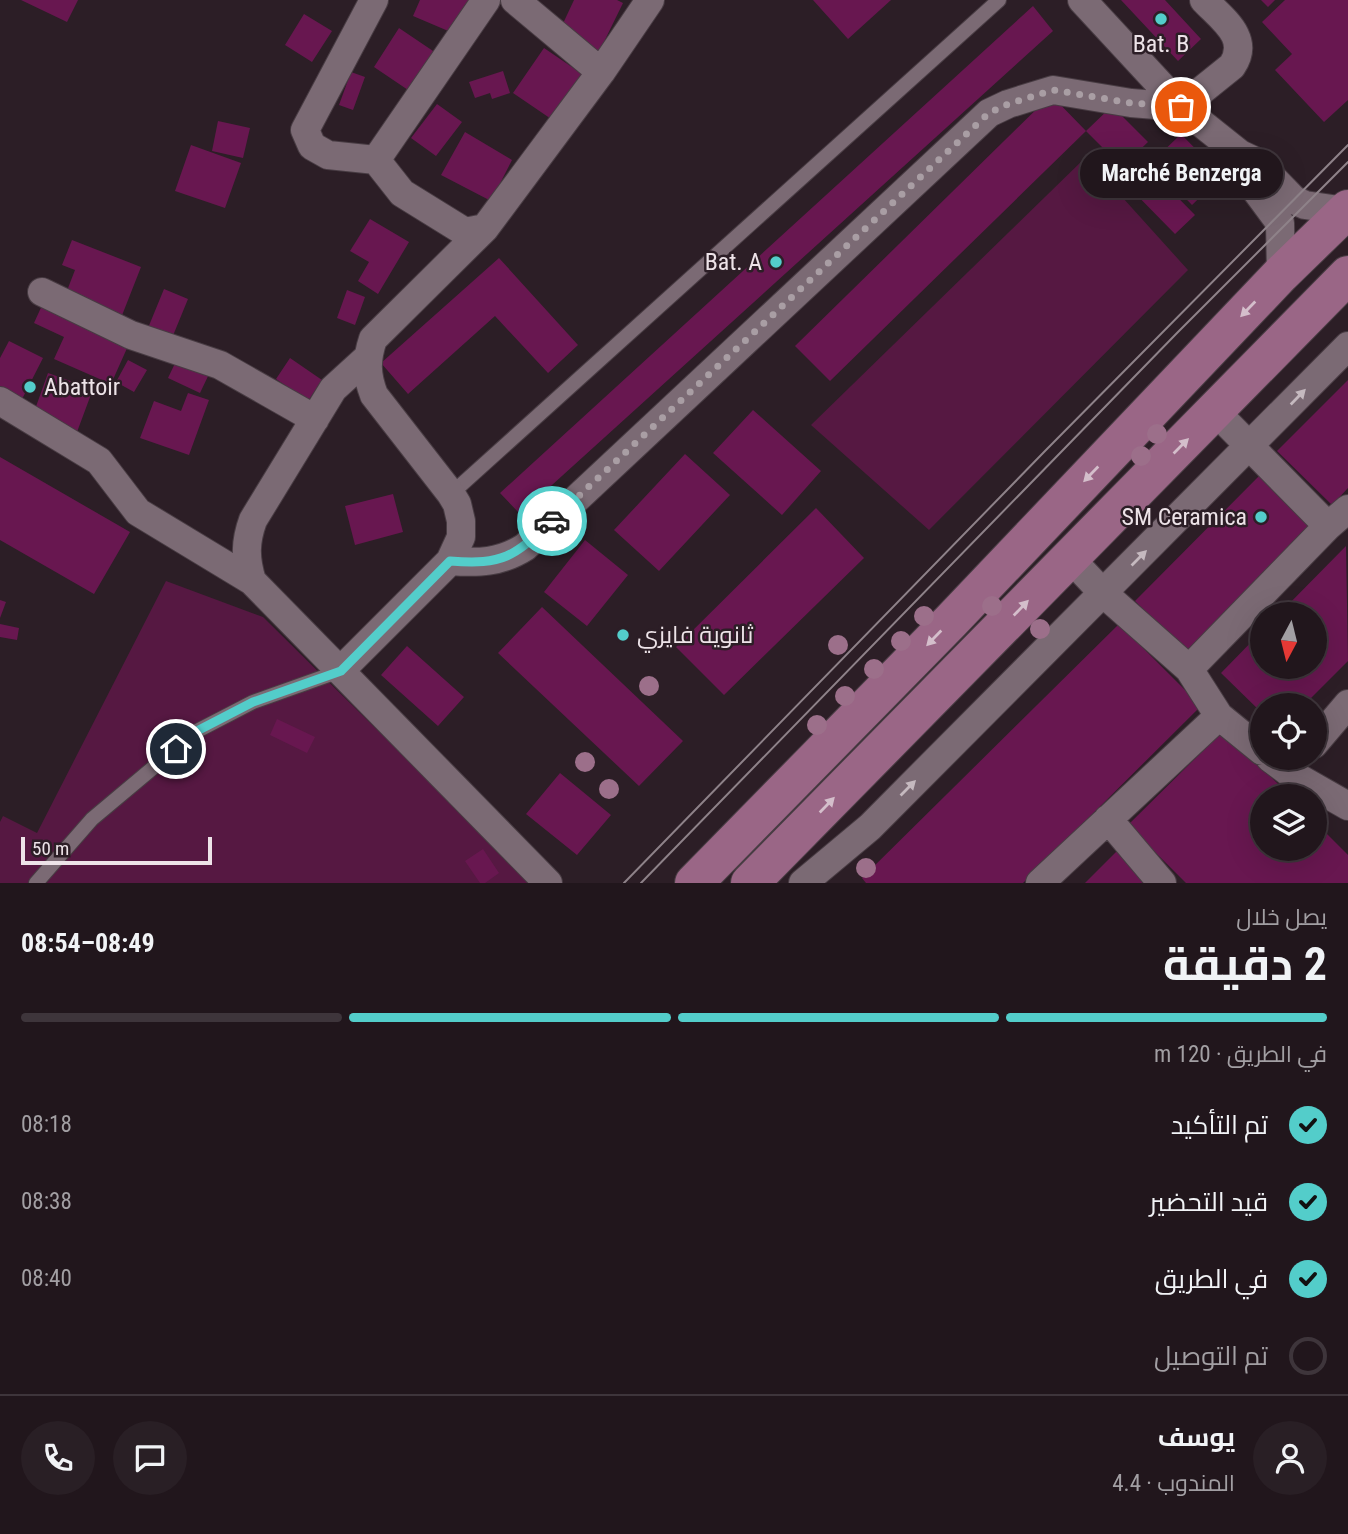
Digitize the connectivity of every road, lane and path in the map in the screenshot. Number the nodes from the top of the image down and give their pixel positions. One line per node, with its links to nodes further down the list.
1 (374, 0): 12 (street)
2 (486, 0): 12 (street)
3 (515, 0): 8 (street)
4 (650, 0): 8 (street)
5 (999, 0): 25 (lane)
6 (1082, 0): 9 (street)
7 (1204, 0): 11 (street)
8 (601, 72): 15 (street)
9 (1158, 82): 10 (street); 11 (street)
10 (1131, 103): 11 (street); 28 (street)
11 (1181, 107): 13 (street)
12 (376, 160): 15 (street)
13 (1280, 203): 14 (street); 16 (street)
14 (1347, 210): 16 (main road)
15 (485, 228): 20 (street)
16 (1281, 274): 40 (main road, one-way to 40)
17 (1348, 275): 22 (main road)
18 (42, 292): 23 (street)
19 (1348, 346): 24 (street, one-way to 19)
20 (367, 358): 23 (street); 25 (street)
21 (0, 401): 29 (street)
22 (1215, 411): 24 (street); 27 (main road, one-way to 22)
23 (315, 419): 29 (street)
24 (1250, 446): 26 (street); 30 (street, one-way to 24)
25 (451, 494): 28 (street)
26 (1341, 519): 31 (street)
27 (1070, 558): 30 (street); 41 (main road, one-way to 27)
28 (450, 561): 32 (street)
29 (252, 581): 32 (street)
30 (1103, 593): 31 (street); 44 (street, one-way to 30)
31 (1189, 669): 34 (street)
32 (341, 671): 42 (lane); 43 (street)
33 (1348, 704): 35 (street)
34 (1219, 716): 36 (street); 39 (street)
35 (1327, 729)
36 (1250, 741)
37 (1298, 770): 38 (street)
38 (1348, 806)
39 (1108, 819): 45 (street); 46 (street)
40 (751, 825): 41 (main road); 41 (main road)
41 (739, 876)
42 (36, 883)
43 (548, 883)
44 (803, 883)
45 (1040, 883)
46 (1162, 883)

